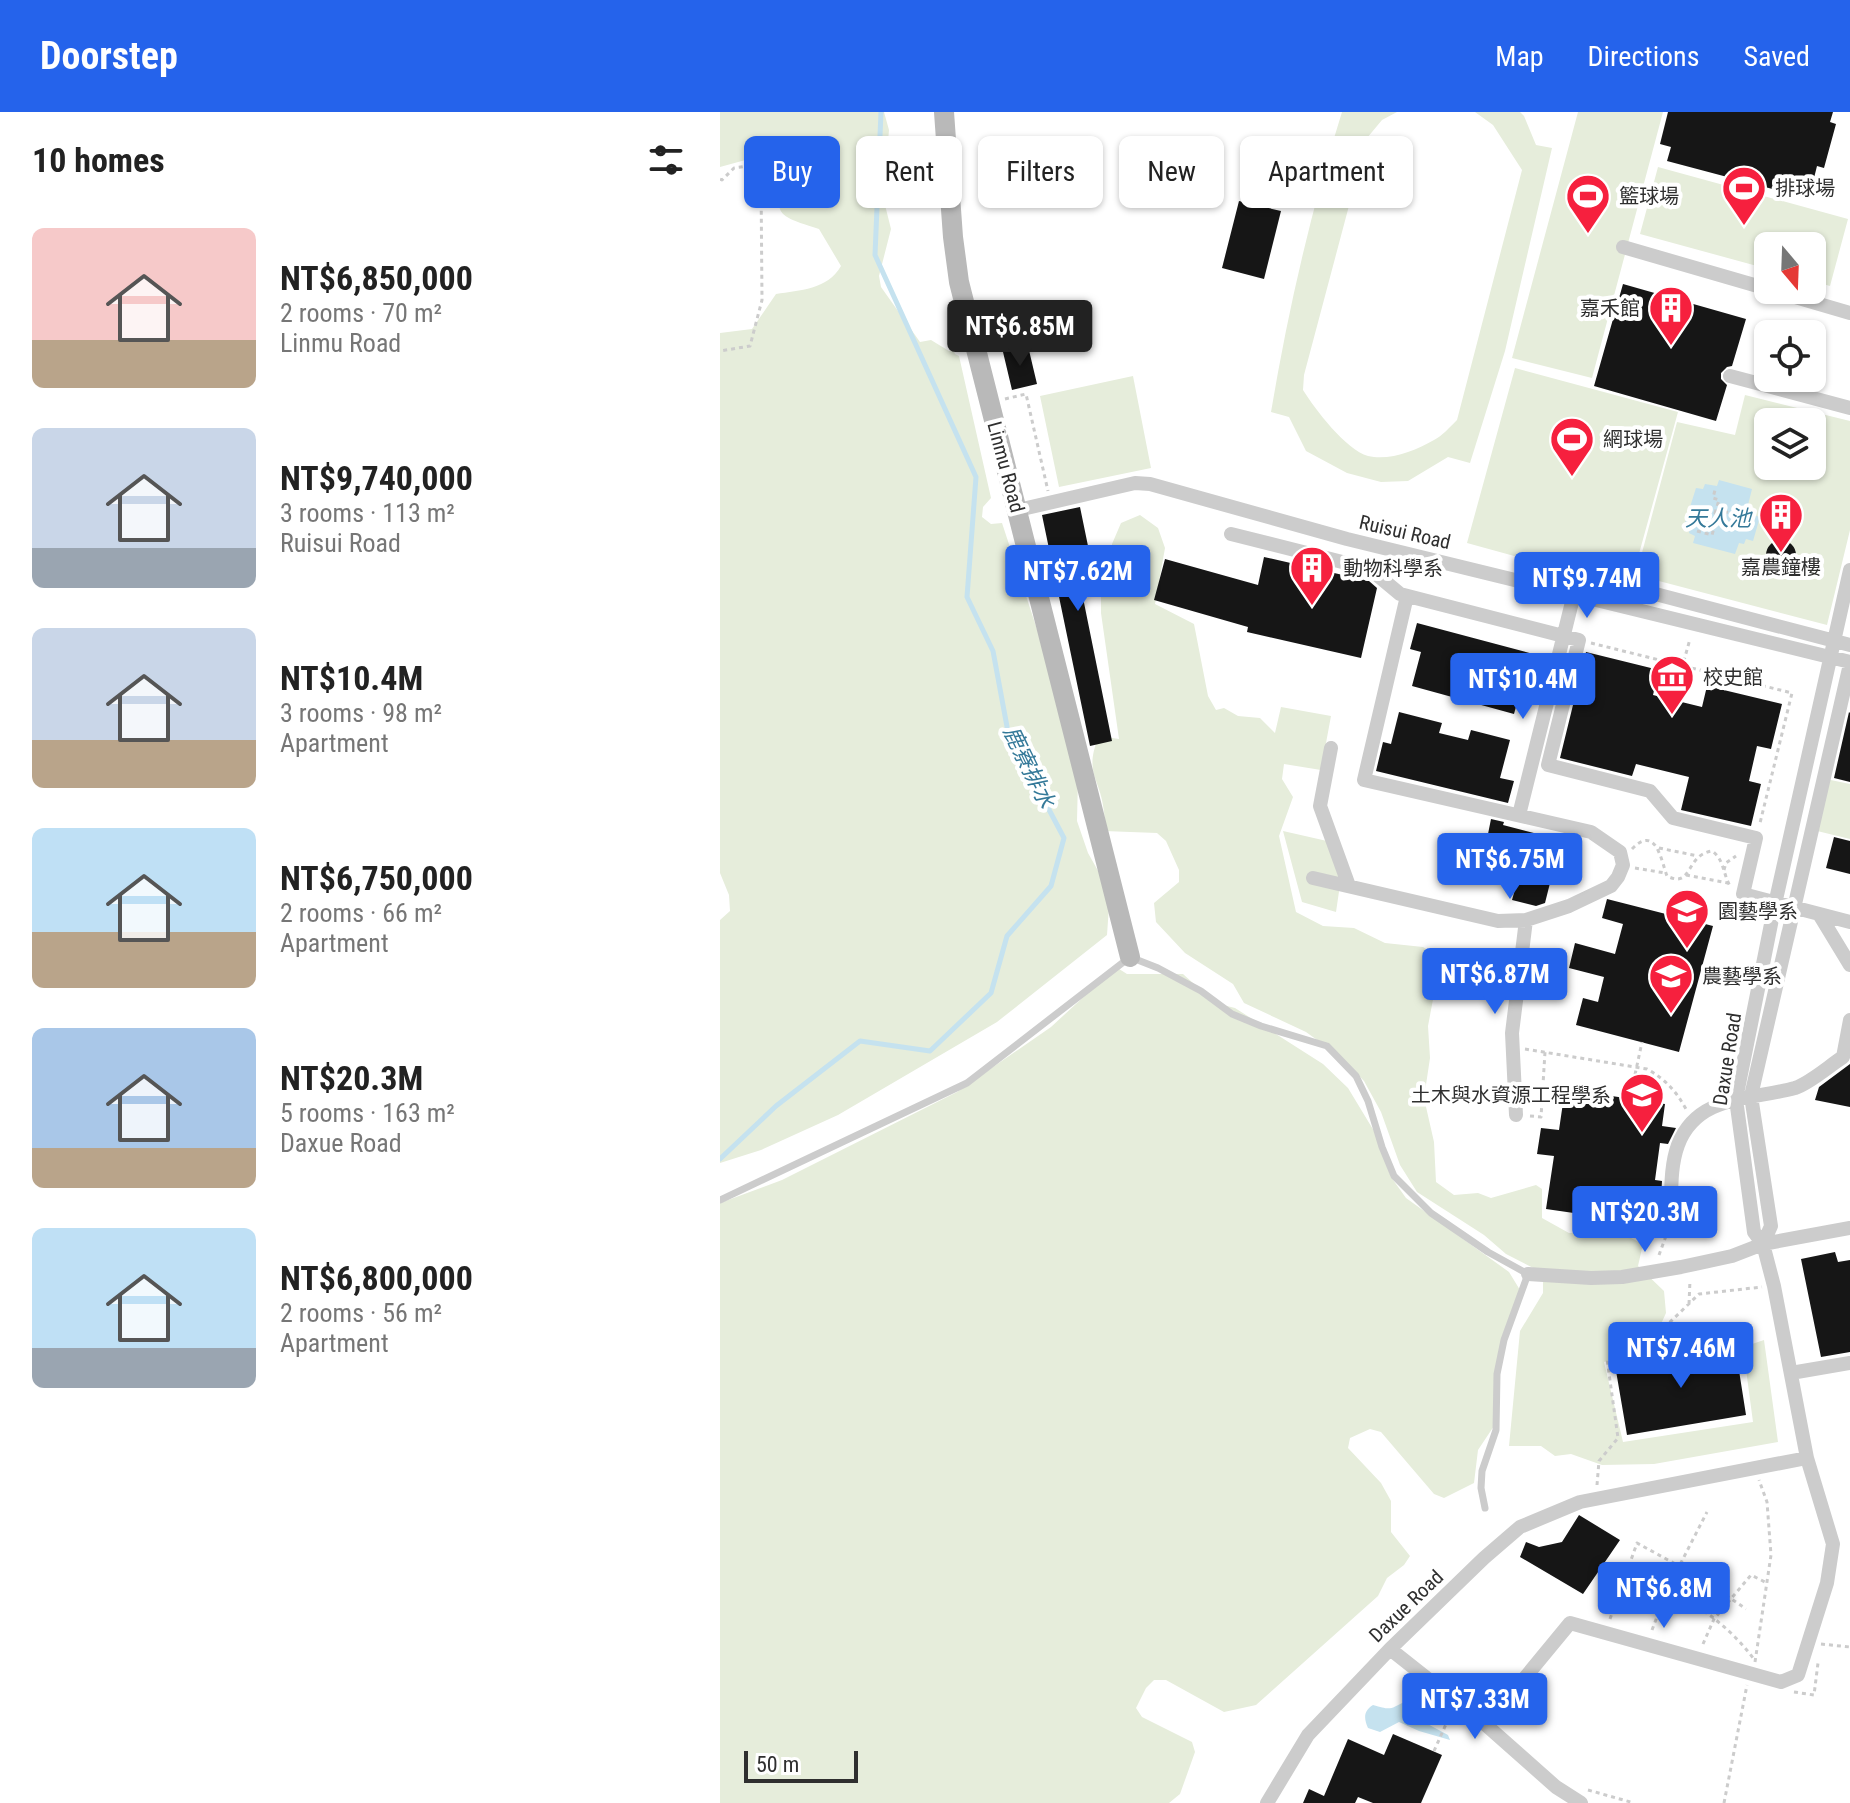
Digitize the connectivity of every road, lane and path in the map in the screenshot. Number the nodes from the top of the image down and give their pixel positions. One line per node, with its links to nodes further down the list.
1 (944, 112): 13 (street, Linmu Road)
2 (720, 179): 7 (path)
3 (1623, 247): 4 (street)
4 (1754, 285)
5 (1819, 304): 6 (street)
6 (1850, 313)
7 (720, 351)
8 (1730, 376): 10 (street)
9 (1000, 400): 12 (path)
10 (1850, 408)
11 (1715, 490): 16 (path)
12 (1050, 502): 13 (street, Ruisui Road); 20 (street, Ruisui Road)
13 (1018, 510): 48 (street, Linmu Road)
14 (1743, 510): 16 (path)
15 (1706, 511): 16 (path)
16 (1716, 514): 17 (path)
17 (1697, 531)
18 (1231, 534): 21 (street)
19 (1850, 570): 25 (street, Daxue Road)
20 (1574, 594): 22 (street, Ruisui Road); 23 (street); 25 (street)
21 (1407, 596): 23 (street); 32 (street)
22 (1694, 624): 27 (street, Ruisui Road); 29 (path)
23 (1563, 636): 24 (street); 32 (street)
24 (1579, 640): 29 (path); 33 (street)
25 (1833, 641): 26 (street); 27 (street, Daxue Road)
26 (1850, 645)
27 (1829, 657): 28 (street, Ruisui Road); 43 (street, Daxue Road)
28 (1850, 663): 44 (street)
29 (1682, 666): 30 (path); 33 (path)
30 (1673, 700)
31 (1331, 748): 41 (street)
32 (1519, 815): 36 (street)
33 (1756, 838): 42 (street)
34 (1657, 847): 35 (path); 36 (path); 37 (path)
35 (1698, 856): 38 (path); 40 (path)
36 (1623, 865): 37 (path); 46 (street)
37 (1665, 873): 38 (path)
38 (1686, 875): 40 (path)
39 (1313, 878): 41 (street)
40 (1728, 883): 42 (path)
41 (1349, 886): 46 (street)
42 (1743, 894): 43 (street)
43 (1775, 904): 44 (street); 56 (street, Daxue Road)
44 (1794, 908): 45 (street); 56 (street)
45 (1819, 914): 47 (street); 49 (street)
46 (1526, 920): 52 (street)
47 (1850, 922)
48 (1130, 957): 59 (lane); 65 (lane)
49 (1850, 965)
50 (1850, 1020): 56 (street)
51 (1642, 1042): 54 (path)
52 (1513, 1047): 53 (path); 57 (street)
53 (1545, 1052): 54 (path); 57 (path)
54 (1636, 1067): 55 (path); 58 (path)
55 (1630, 1098)
56 (1744, 1098): 58 (street); 62 (street, Daxue Road)
57 (1516, 1115)
58 (1692, 1119): 60 (street)
59 (720, 1200)
60 (1670, 1225): 64 (path)
61 (1850, 1228): 62 (street)
62 (1763, 1244): 63 (street); 66 (street, Daxue Road)
63 (1681, 1267): 64 (street); 67 (path)
64 (1653, 1272): 65 (street)
65 (1528, 1274): 73 (lane)
66 (1774, 1286): 67 (path); 69 (street, Daxue Road)
67 (1689, 1304): 72 (path)
68 (1850, 1363): 69 (street)
69 (1791, 1373): 70 (street, Daxue Road)
70 (1807, 1458): 71 (street, Daxue Road); 89 (street, Daxue Road)
71 (1756, 1469): 72 (street, Daxue Road); 77 (path)
72 (1596, 1499): 86 (street, Daxue Road)
73 (1485, 1508)
74 (1707, 1512): 75 (path)
75 (1679, 1567): 76 (path); 78 (path); 79 (path)
76 (1627, 1568): 78 (path); 82 (path)
77 (1766, 1583): 79 (path); 89 (path)
78 (1668, 1588): 81 (path); 84 (path)
79 (1732, 1598): 80 (path); 81 (path)
80 (1746, 1609)
81 (1714, 1619): 88 (path); 89 (path)
82 (1606, 1633): 84 (street); 92 (street)
83 (1821, 1643): 85 (path)
84 (1647, 1645): 88 (street)
85 (1850, 1647)
86 (1390, 1649): 92 (street); 94 (street, Daxue Road)
87 (1819, 1656): 90 (path)
88 (1699, 1659): 89 (street)
89 (1751, 1673): 96 (path)
90 (1787, 1691)
91 (1445, 1725): 93 (path)
92 (1486, 1725): 95 (street)
93 (1434, 1751)
94 (1267, 1803)
95 (1581, 1803)
96 (1724, 1803)

